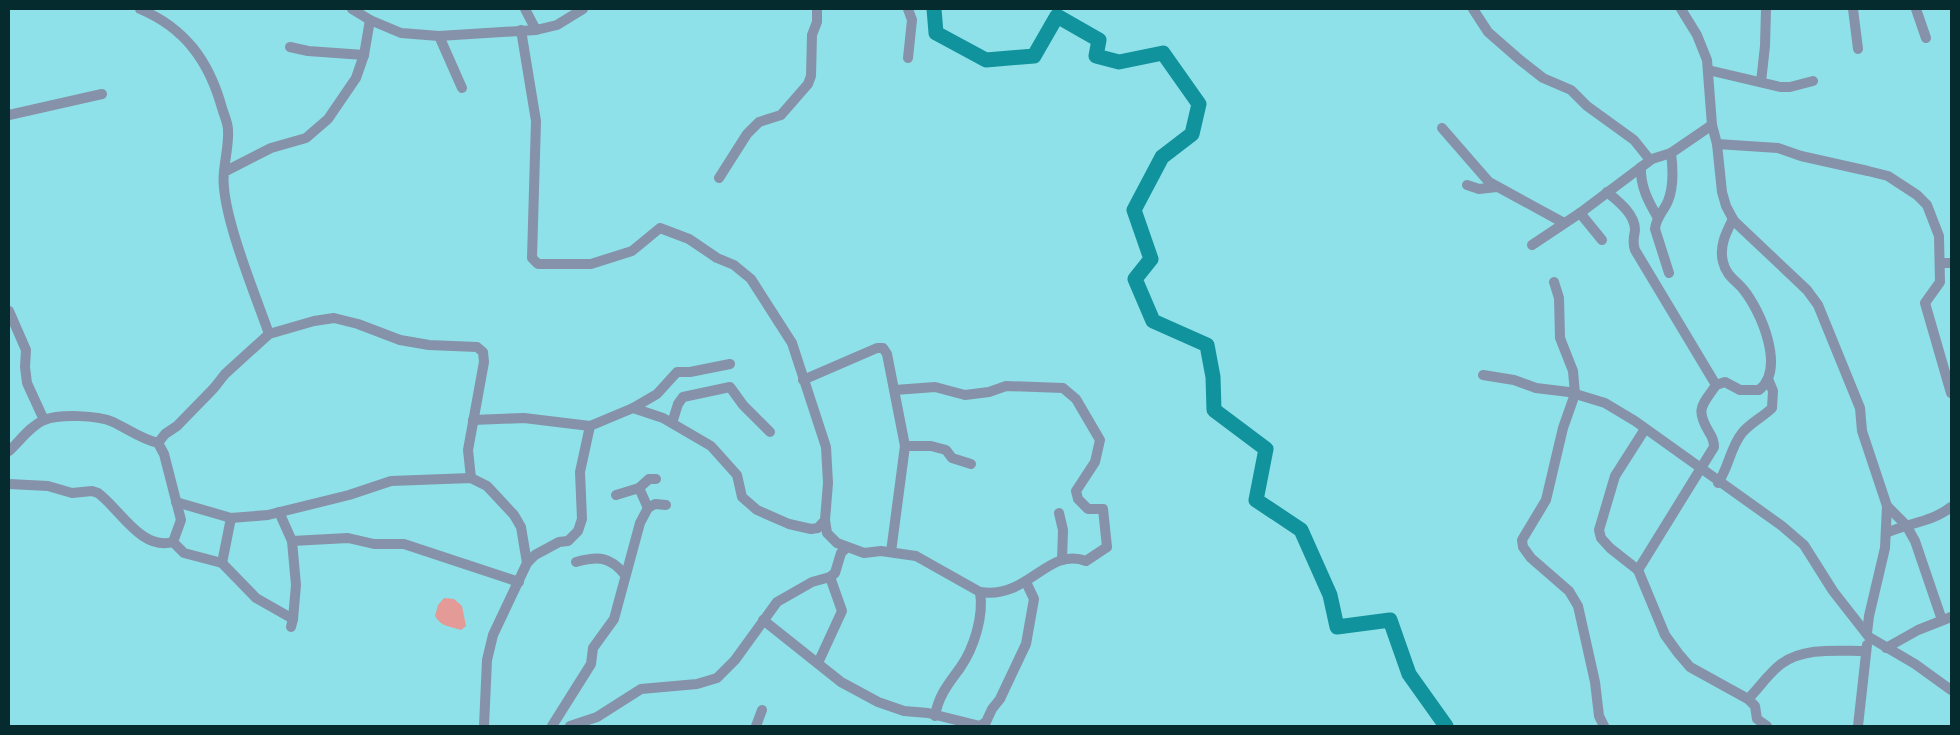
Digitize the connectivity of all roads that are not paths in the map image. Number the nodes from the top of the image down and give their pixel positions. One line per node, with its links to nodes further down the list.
1 (140, 9): 33 (street)
2 (352, 9): 12 (street)
3 (526, 9): 14 (street)
4 (583, 9): 14 (street)
5 (817, 9): 34 (street)
6 (908, 9): 20 (street)
7 (1473, 9): 31 (street)
8 (1681, 9): 21 (street)
9 (1766, 9): 23 (street)
10 (1853, 9): 18 (street)
11 (1916, 9): 16 (street)
12 (370, 20): 15 (street); 19 (street)
13 (521, 30): 14 (street); 15 (street); 52 (street)
14 (536, 30)
15 (439, 36): 24 (street)
16 (1926, 38)
17 (290, 47): 19 (street)
18 (1858, 49)
19 (364, 55): 33 (street)
20 (908, 58)
21 (1708, 70): 23 (street); 27 (street)
22 (1813, 81): 23 (street)
23 (1761, 82)
24 (462, 88)
25 (102, 94): 26 (street)
26 (9, 115)
27 (1712, 125): 29 (street); 30 (street)
28 (1442, 128): 36 (street)
29 (1717, 144): 40 (street); 44 (street)
30 (1671, 153): 31 (street); 39 (street)
31 (1650, 160): 32 (street)
32 (1642, 166): 37 (street); 39 (street)
33 (224, 172): 48 (street)
34 (719, 178)
35 (1467, 185): 36 (street)
36 (1496, 187): 41 (street)
37 (1607, 192): 38 (street); 53 (street)
38 (1580, 214): 41 (street); 42 (street)
39 (1658, 218): 45 (street)
40 (1733, 219): 51 (street); 77 (street)
41 (1564, 223): 43 (street)
42 (1602, 240)
43 (1532, 245)
44 (1946, 263): 55 (street)
45 (1669, 273)
46 (1554, 282): 56 (street)
47 (9, 311): 58 (street)
48 (269, 334): 59 (street); 64 (street)
49 (730, 364): 57 (street)
50 (1483, 375): 56 (street)
51 (1768, 379): 53 (street); 71 (street)
52 (803, 380): 54 (street); 83 (street)
53 (1716, 385): 68 (street)
54 (895, 390): 65 (street); 90 (street)
55 (1951, 393)
56 (1576, 394): 62 (street); 114 (street)
57 (633, 408): 60 (street); 61 (street)
58 (44, 420): 64 (street); 66 (street)
59 (473, 420): 61 (street); 69 (street)
60 (672, 423): 63 (street); 83 (street)
61 (590, 426): 93 (street)
62 (1645, 429): 68 (street); 94 (street)
63 (770, 432)
64 (158, 443): 75 (street)
65 (905, 446): 67 (street); 89 (street)
66 (9, 451)
67 (971, 464)
68 (1702, 470): 71 (street); 94 (street)
69 (471, 478): 80 (street); 93 (street)
70 (656, 479): 73 (street)
71 (1718, 482): 102 (street)
72 (9, 484): 87 (street)
73 (639, 488): 74 (street); 79 (street)
74 (616, 495)
75 (176, 502): 82 (street); 87 (street)
76 (666, 505): 79 (street)
77 (1887, 506): 84 (street); 85 (street)
78 (1951, 507): 84 (street)
79 (648, 508): 95 (street)
80 (279, 512): 82 (street); 86 (street)
81 (1059, 513): 90 (street)
82 (231, 518): 92 (street)
83 (825, 520): 88 (street)
84 (1906, 524): 85 (street); 100 (street)
85 (1886, 533): 102 (street)
86 (292, 541): 92 (street); 97 (street)
87 (173, 542): 92 (street)
88 (846, 548): 89 (street); 96 (street)
89 (891, 552): 99 (street)
90 (1062, 560): 98 (street)
91 (576, 562): 95 (street)
92 (222, 563)
93 (527, 563): 97 (street)
94 (1638, 570): 107 (street)
95 (625, 575): 111 (street)
96 (830, 577): 101 (street); 105 (street)
97 (519, 582): 110 (street)
98 (1026, 582): 99 (street); 109 (street)
99 (980, 592): 109 (street)
100 (1946, 618): 103 (street)
101 (763, 620): 105 (street); 112 (street)
102 (1868, 635): 103 (street); 104 (street)
103 (1886, 648): 106 (street)
104 (1865, 651): 107 (street); 116 (street)
105 (818, 662): 109 (street)
106 (1951, 690)
107 (1748, 699): 115 (street)
108 (762, 710): 113 (street)
109 (935, 716)
110 (484, 726)
111 (552, 726)
112 (570, 726)
113 (756, 726)
114 (1604, 726)
115 (1768, 726)
116 (1858, 726)

